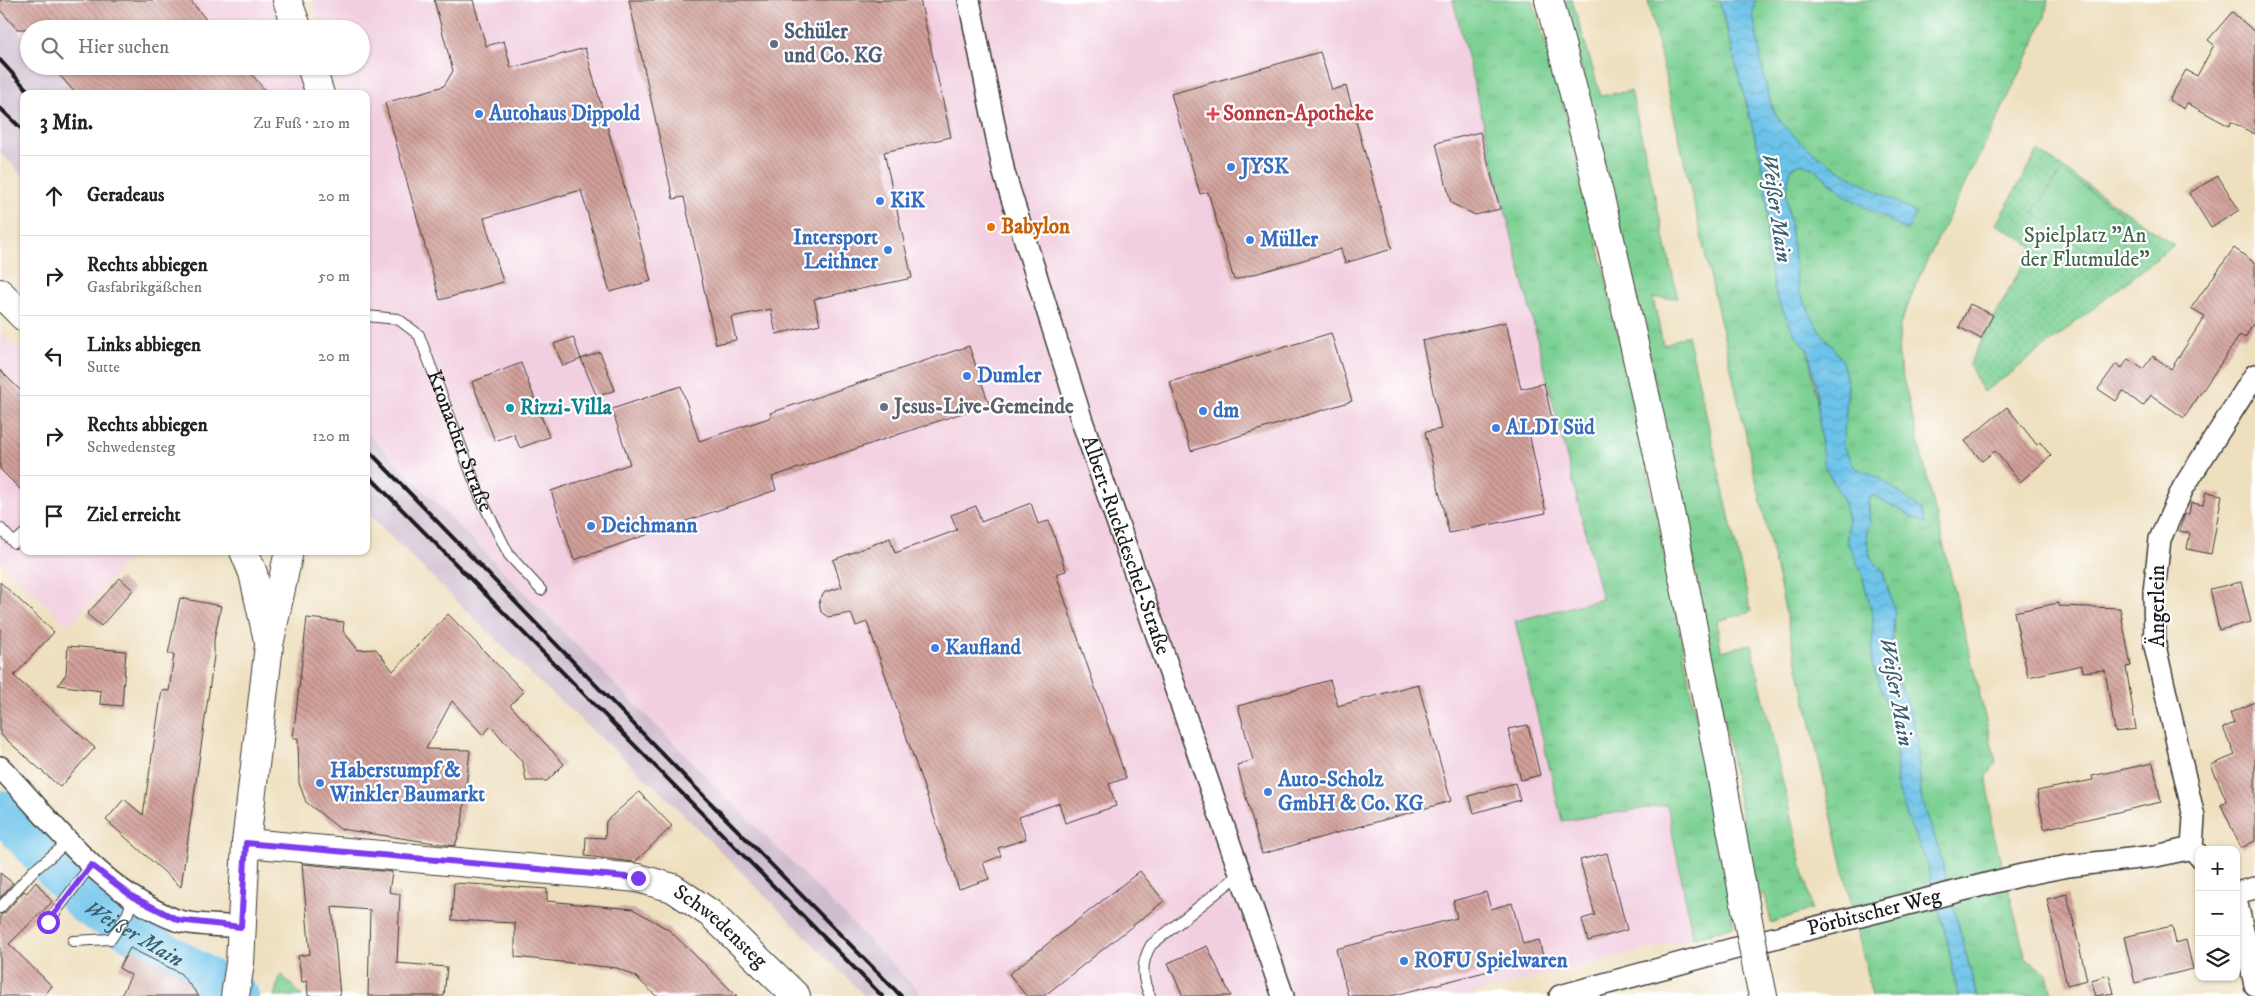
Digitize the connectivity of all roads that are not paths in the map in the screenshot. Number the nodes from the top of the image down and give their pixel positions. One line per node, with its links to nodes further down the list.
1 (288, 0): 4 (main road)
2 (970, 0): 22 (street, Albert-Ruckdeschel-Straße)
3 (1549, 0): 37 (main road, bridge)
4 (295, 20)
5 (314, 75): 6 (main road)
6 (319, 90)
7 (0, 293): 8 (main road)
8 (20, 313)
9 (370, 316): 15 (lane, Kronacher Straße)
10 (2255, 375): 20 (street, Ängerlein)
11 (0, 528): 12 (lane)
12 (20, 538)
13 (246, 555): 16 (main road)
14 (288, 555): 16 (main road)
15 (541, 590)
16 (269, 645): 18 (main road)
17 (0, 767): 19 (street)
18 (246, 843): 29 (main road); 33 (main road, Schwedensteg)
19 (63, 847): 21 (street); 26 (lane)
20 (2195, 852): 36 (street, Pörbitscher Weg)
21 (88, 869): 25 (street); 28 (lane)
22 (1240, 874): 34 (lane); 35 (street, Albert-Ruckdeschel-Straße)
23 (2255, 888): 24 (street)
24 (2240, 891)
25 (131, 905): 29 (street); 30 (lane)
26 (0, 908)
27 (2240, 917): 31 (street)
28 (48, 922)
29 (241, 927): 32 (main road)
30 (73, 941)
31 (2255, 984)
32 (235, 996)
33 (796, 996)
34 (1150, 996)
35 (1283, 996)
36 (1560, 996)
37 (1762, 996)

